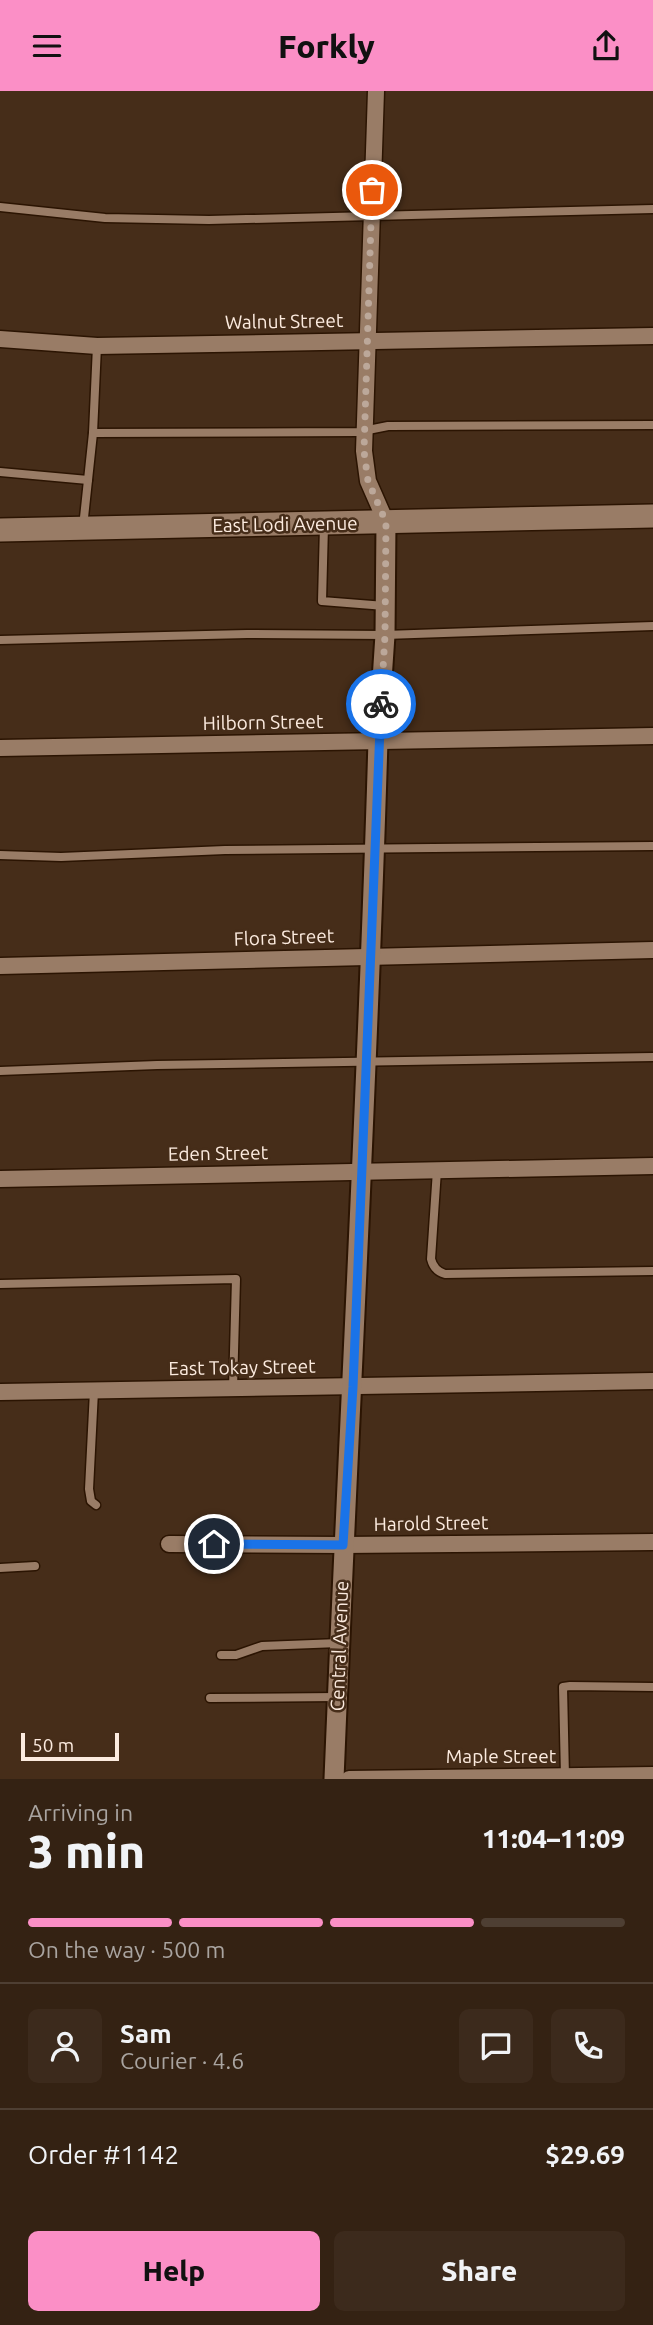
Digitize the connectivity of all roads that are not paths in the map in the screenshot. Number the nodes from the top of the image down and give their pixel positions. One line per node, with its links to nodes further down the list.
1 (376, 91): 4 (street, Central Avenue)
2 (0, 207): 4 (lane)
3 (653, 209): 4 (lane)
4 (371, 214): 7 (street, Central Avenue)
5 (653, 336): 7 (street, Walnut Street)
6 (0, 339): 8 (street, Walnut Street)
7 (366, 340): 8 (street, Walnut Street); 10 (street, Central Avenue)
8 (97, 346): 11 (lane)
9 (653, 425): 10 (lane)
10 (365, 431): 11 (lane); 15 (street, Central Avenue)
11 (93, 433): 13 (lane)
12 (0, 472): 13 (lane)
13 (88, 480): 17 (lane)
14 (653, 516): 15 (main road, East Lodi Avenue)
15 (386, 522): 16 (main road, East Lodi Avenue); 19 (street, Central Avenue)
16 (324, 523): 17 (main road, East Lodi Avenue); 19 (lane)
17 (83, 528): 18 (main road, East Lodi Avenue)
18 (0, 530)
19 (385, 606): 21 (street, Central Avenue)
20 (653, 626): 21 (lane)
21 (385, 635): 22 (lane); 24 (street, Central Avenue)
22 (0, 640)
23 (653, 736): 24 (street, Hilborn Street)
24 (378, 740): 25 (street, Hilborn Street); 27 (street, Central Avenue)
25 (0, 748)
26 (653, 846): 27 (lane)
27 (375, 849): 28 (lane); 30 (street, Central Avenue)
28 (0, 855)
29 (653, 950): 30 (street, Flora Street)
30 (370, 956): 31 (street, Flora Street); 33 (street, Central Avenue)
31 (0, 966)
32 (653, 1057): 33 (lane)
33 (365, 1062): 34 (lane); 37 (street, Central Avenue)
34 (0, 1071)
35 (653, 1166): 36 (street, Eden Street)
36 (437, 1170): 37 (street, Eden Street); 39 (lane)
37 (361, 1171): 38 (street, Eden Street); 42 (street, Central Avenue)
38 (0, 1179)
39 (653, 1271)
40 (0, 1284): 43 (lane)
41 (653, 1381): 42 (street, East Tokay Street)
42 (353, 1387): 43 (street, East Tokay Street); 49 (street, Central Avenue)
43 (233, 1388): 44 (street, East Tokay Street)
44 (94, 1391): 45 (street, East Tokay Street); 46 (lane)
45 (0, 1392)
46 (96, 1505)
47 (653, 1542): 49 (street, Harold Street)
48 (169, 1544): 49 (street, Harold Street)
49 (343, 1545): 52 (street, Central Avenue)
50 (35, 1566): 51 (lane)
51 (0, 1568)
52 (339, 1643): 53 (lane); 55 (street, Central Avenue)
53 (221, 1655)
54 (653, 1687): 58 (lane)
55 (337, 1697): 56 (lane); 59 (street, Central Avenue)
56 (210, 1699)
57 (653, 1775): 58 (street, Maple Street)
58 (565, 1777): 60 (street, Maple Street)
59 (334, 1779)
60 (349, 1779)

